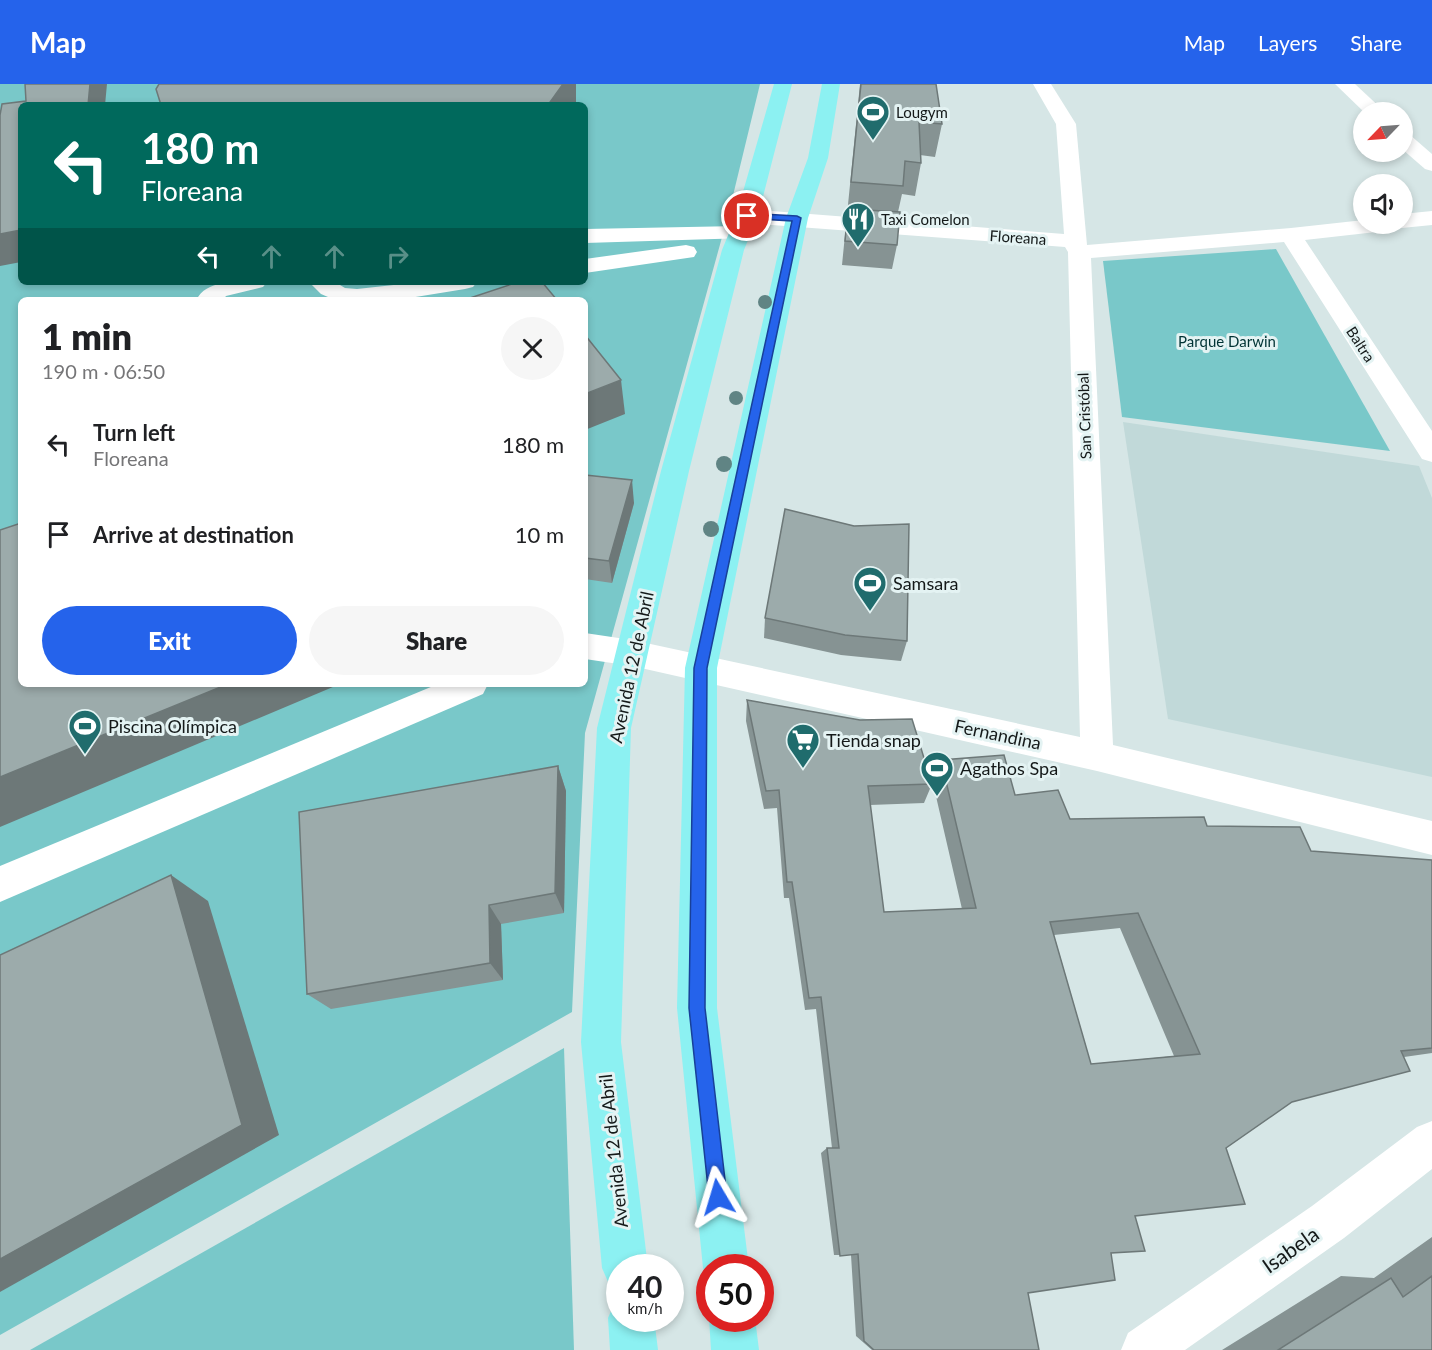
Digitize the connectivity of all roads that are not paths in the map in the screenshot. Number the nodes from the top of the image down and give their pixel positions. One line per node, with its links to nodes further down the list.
1 (783, 84): 12 (main road, Avenida 12 de Abril)
2 (831, 84): 8 (main road)
3 (1042, 84): 15 (street, San Cristóbal)
4 (1344, 84): 5 (street)
5 (1364, 102)
6 (1413, 148): 7 (street)
7 (1432, 165)
8 (797, 218): 12 (street, Floreana); 15 (street, Floreana); 24 (main road)
9 (1432, 218): 10 (street)
10 (1413, 220)
11 (1353, 228): 13 (street, Floreana)
12 (740, 233): 14 (street); 16 (street); 23 (main road, Avenida 12 de Abril)
13 (1291, 235): 15 (street, Floreana); 21 (street, Baltra)
14 (588, 236)
15 (1076, 247): 26 (street, San Cristóbal)
16 (588, 266)
17 (243, 285): 20 (street)
18 (324, 285): 19 (street)
19 (444, 285)
20 (210, 297)
21 (1432, 452)
22 (588, 646): 23 (street, Fernandina)
23 (632, 653): 24 (street, Fernandina); 30 (main road, Avenida 12 de Abril)
24 (701, 668): 26 (street, Fernandina); 31 (main road)
25 (465, 687): 28 (street)
26 (1097, 756): 27 (street, Fernandina)
27 (1432, 838)
28 (0, 884)
29 (1432, 1142): 36 (street, Isabela)
30 (624, 1254)
31 (724, 1254)
32 (632, 1332): 34 (main road)
33 (733, 1332): 35 (main road)
34 (634, 1350)
35 (735, 1350)
36 (1145, 1350)

